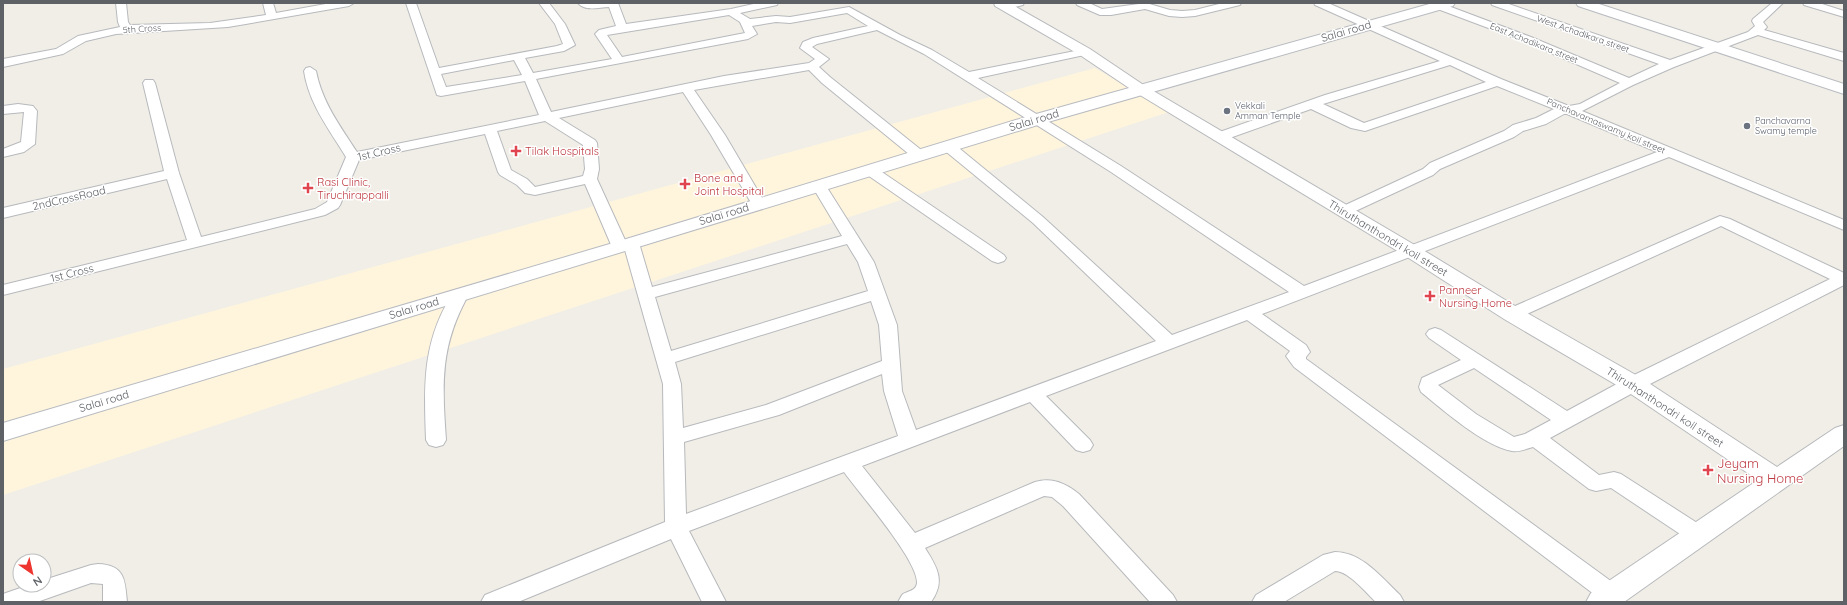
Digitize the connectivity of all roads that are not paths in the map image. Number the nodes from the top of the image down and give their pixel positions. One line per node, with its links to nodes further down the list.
1 (121, 3): 26 (street)
2 (268, 3): 21 (street)
3 (349, 3): 21 (street, 5th Cross)
4 (412, 3): 38 (street)
5 (544, 3): 30 (street)
6 (583, 3): 25 (street)
7 (773, 3): 19 (street)
8 (1080, 3): 9 (street)
9 (1236, 3)
10 (1320, 3): 23 (street, Panchavarnaswamy koil street)
11 (1496, 3): 35 (street, West Achadikara street)
12 (1583, 3): 28 (main road)
13 (1778, 3): 27 (street)
14 (1808, 3): 17 (street)
15 (1008, 4): 29 (street, Thiruthanthondri koil street)
16 (1444, 4): 23 (main road, Salai road); 42 (street, East Achadikara street)
17 (1828, 5): 20 (street)
18 (840, 6): 22 (street); 24 (street)
19 (731, 12): 22 (street); 25 (street)
20 (1844, 14)
21 (272, 17): 26 (street, 5th Cross)
22 (745, 22): 32 (street)
23 (1370, 24): 33 (street, Panchavarnaswamy koil street); 45 (main road, Salai road)
24 (877, 27): 36 (street); 39 (street)
25 (622, 28): 32 (street)
26 (127, 29): 34 (street, 5th Cross)
27 (1757, 31): 28 (street); 31 (street)
28 (1720, 47): 35 (street); 46 (main road)
29 (1085, 52): 39 (street); 45 (street, Thiruthanthondri koil street)
30 (518, 56): 38 (street); 40 (street)
31 (1844, 57)
32 (619, 61): 40 (street)
33 (1449, 62): 41 (street, Panchavarnaswamy koil street); 47 (street)
34 (3, 63)
35 (1670, 64): 42 (street)
36 (812, 66): 44 (street, 1st Cross); 57 (street)
37 (310, 71): 58 (street)
38 (434, 72): 40 (street)
39 (967, 76): 51 (street)
40 (529, 77): 50 (street)
41 (1497, 82): 47 (street); 49 (street, Panchavarnaswamy koil street)
42 (1629, 82): 49 (street)
43 (149, 83): 60 (street)
44 (686, 88): 50 (street, 1st Cross); 63 (street)
45 (1140, 89): 51 (main road, Salai road); 53 (street, Thiruthanthondri koil street)
46 (1844, 89)
47 (1312, 104): 53 (street)
48 (3, 110): 56 (street)
49 (1569, 110): 55 (street, Panchavarnaswamy koil street); 64 (street)
50 (547, 117): 52 (street, 1st Cross); 61 (street)
51 (1035, 120): 54 (main road, Salai road); 73 (street)
52 (490, 129): 58 (street, 1st Cross); 61 (street)
53 (1219, 137): 64 (street, Thiruthanthondri koil street)
54 (949, 147): 57 (main road, Salai road); 80 (street)
55 (1669, 152): 66 (street, Panchavarnaswamy koil street); 70 (street)
56 (3, 153)
57 (920, 156): 59 (main road, Salai road)
58 (353, 157): 68 (street, 1st Cross)
59 (871, 170): 62 (main road, Salai road); 71 (street)
60 (172, 173): 65 (street, 2ndCrossRoad); 68 (street)
61 (590, 179): 69 (street)
62 (819, 186): 63 (main road, Salai road); 67 (street)
63 (758, 203): 69 (main road, Salai road)
64 (1344, 211): 70 (street, Thiruthanthondri koil street)
65 (3, 213)
66 (1842, 222)
67 (851, 238): 75 (street); 76 (street)
68 (195, 242): 72 (street, 1st Cross)
69 (625, 245): 74 (main road, Salai road); 75 (street)
70 (1411, 250): 73 (street); 78 (street, Thiruthanthondri koil street)
71 (998, 258)
72 (3, 290)
73 (1301, 292): 77 (street)
74 (461, 294): 87 (main road, Salai road); 91 (street)
75 (646, 294): 81 (street)
76 (877, 294): 81 (street); 83 (street)
77 (1248, 312): 80 (street); 99 (street)
78 (1512, 314): 84 (street, Thiruthanthondri koil street); 84 (street)
79 (1435, 334): 82 (street)
80 (1168, 342): 85 (street)
81 (665, 359): 90 (street)
82 (1476, 360): 86 (street); 89 (street)
83 (891, 364): 90 (street); 92 (street)
84 (1633, 384): 86 (street); 95 (street, Thiruthanthondri koil street)
85 (1032, 393): 92 (street); 93 (street)
86 (1566, 420): 89 (street)
87 (3, 432)
88 (1844, 434): 95 (street)
89 (1534, 437): 97 (street)
90 (673, 438): 96 (street)
91 (436, 440)
92 (909, 440): 94 (street)
93 (1083, 445)
94 (848, 462): 96 (street); 98 (street)
95 (1776, 479): 97 (street)
96 (676, 527): 103 (street); 104 (street)
97 (1697, 534): 99 (street)
98 (911, 544): 100 (street); 105 (street)
99 (1606, 598)
100 (919, 600)
101 (8, 602): 102 (street)
102 (115, 602)
103 (493, 602)
104 (714, 602)
105 (1165, 602)
106 (1264, 602): 107 (street)
107 (1392, 602)

